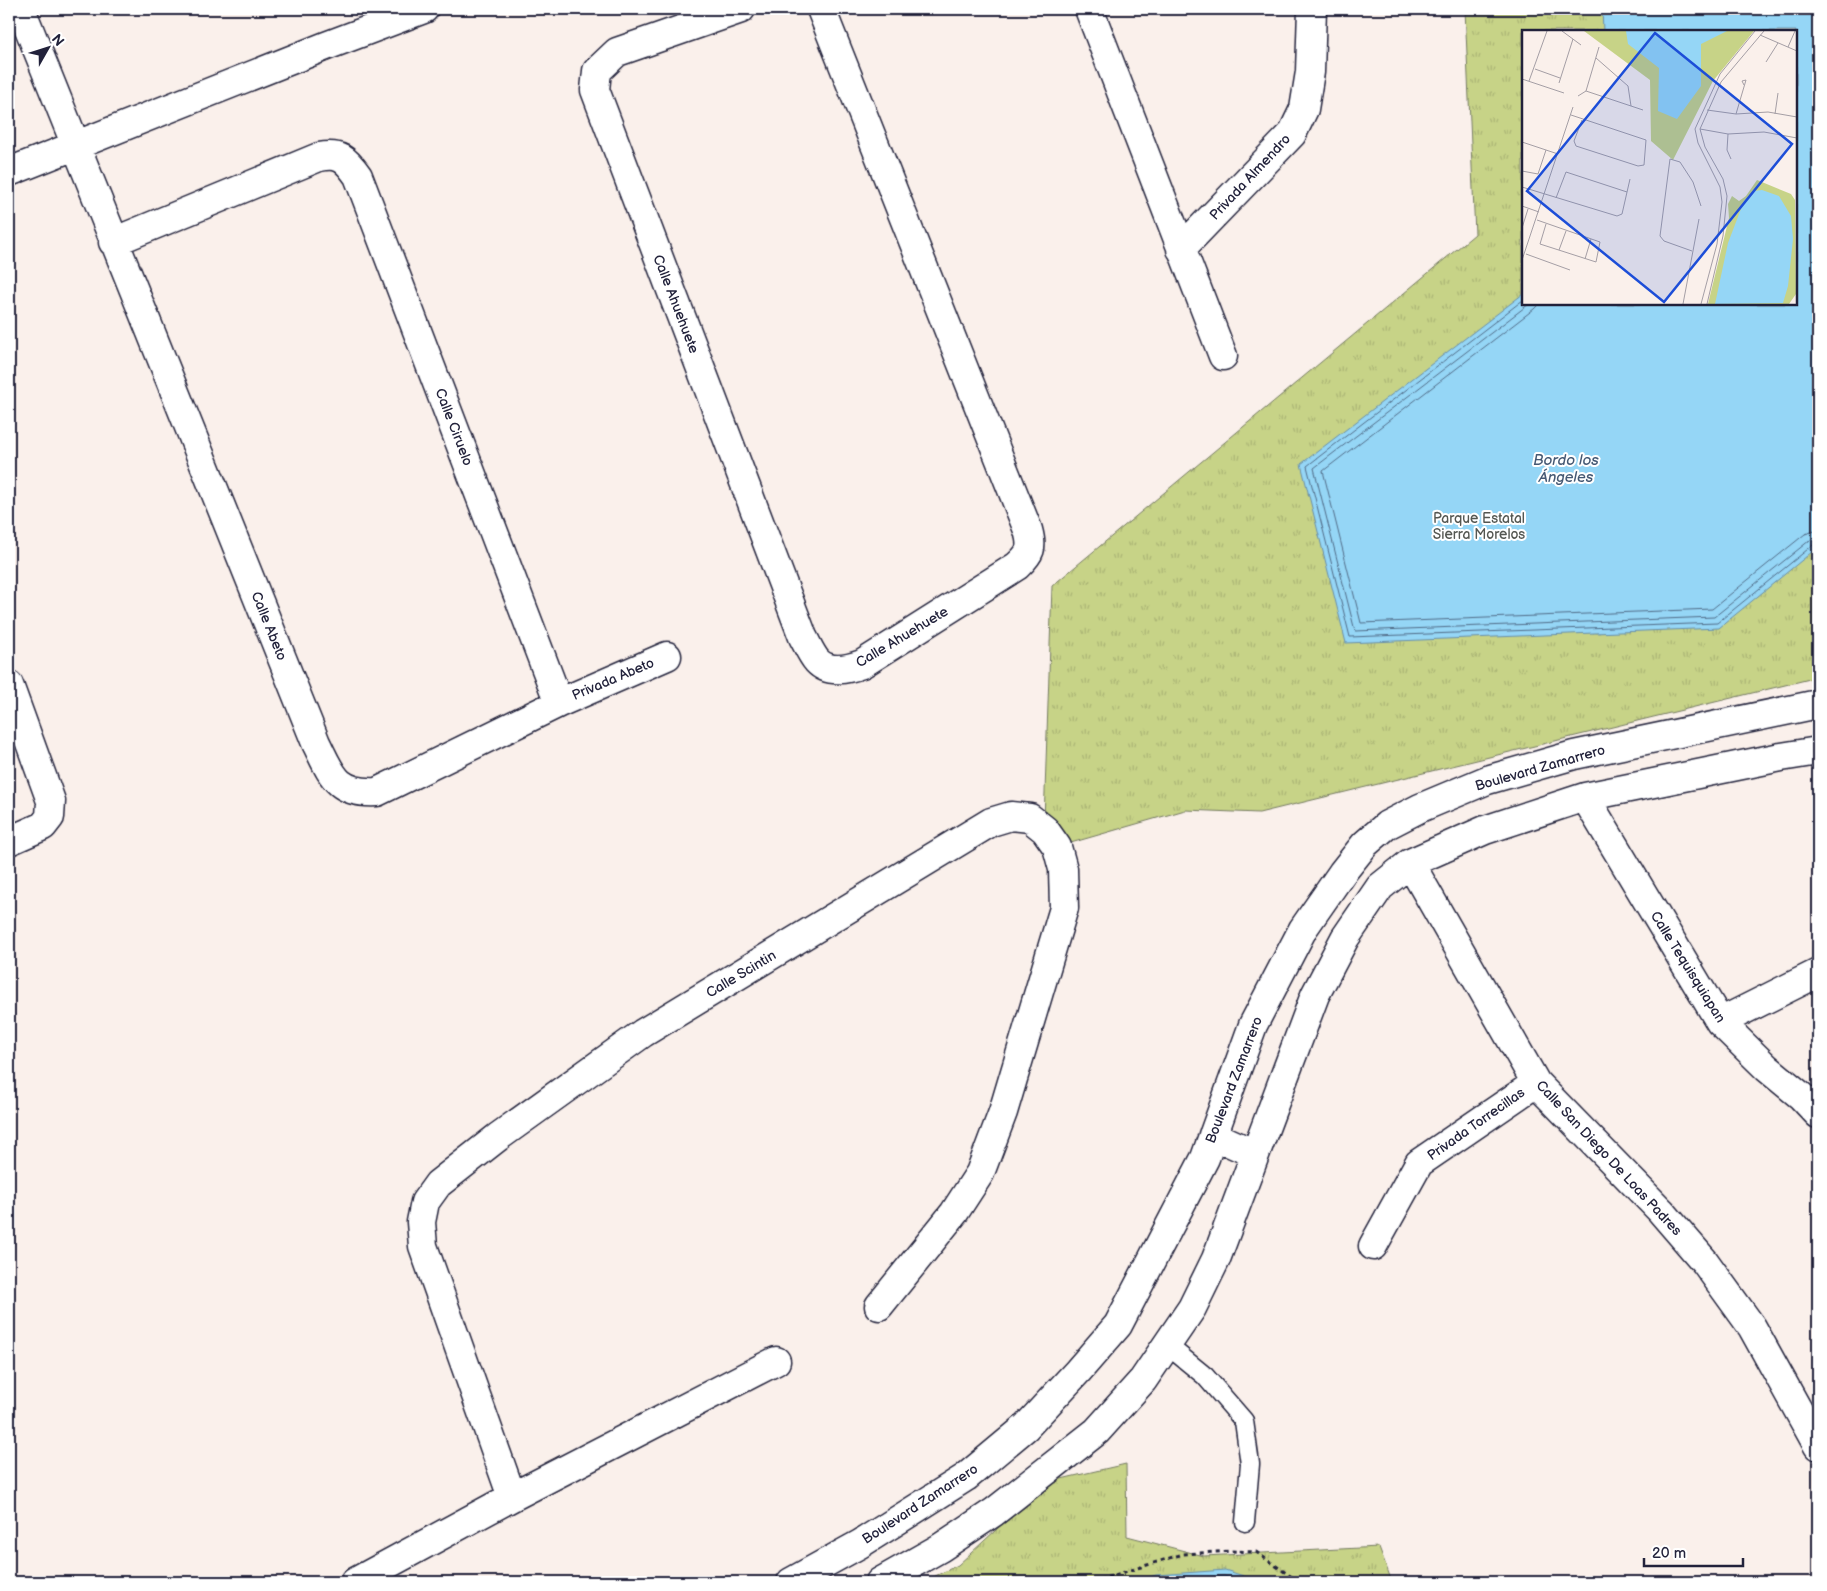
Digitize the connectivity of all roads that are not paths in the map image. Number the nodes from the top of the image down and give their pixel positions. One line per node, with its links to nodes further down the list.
1 (21, 9): 7 (street, Calle Abeto)
2 (424, 9): 7 (street)
3 (741, 9): 4 (street, Calle Ahuehuete)
4 (821, 9)
5 (1090, 9): 10 (street)
6 (1312, 9): 10 (street, Privada Almendro)
7 (74, 145): 8 (street); 9 (street, Calle Abeto)
8 (9, 172)
9 (113, 242): 14 (street, Calle Abeto); 14 (street, Calle Ciruelo)
10 (1182, 249): 11 (street)
11 (1223, 356)
12 (667, 656): 14 (street, Privada Abeto)
13 (9, 685): 16 (street)
14 (559, 703)
15 (1818, 704): 25 (street, Boulevard Zamarrero)
16 (16, 726): 19 (street)
17 (1818, 751): 18 (street)
18 (1585, 798): 20 (street); 22 (street, Calle Tequisquiapan)
19 (9, 841)
20 (1410, 863): 23 (street, Calle San Diego De Loas Padres); 26 (street)
21 (1818, 973): 22 (street)
22 (1720, 1022): 24 (street, Calle Tequisquiapan)
23 (1536, 1083): 27 (street, Privada Torrecillas); 31 (street, Calle San Diego De Loas Padres)
24 (1818, 1114)
25 (1213, 1135): 26 (street); 35 (street, Boulevard Zamarrero)
26 (1255, 1154): 29 (street)
27 (1374, 1246)
28 (879, 1306): 32 (street, Calle Scintin)
29 (1167, 1345): 33 (lane); 36 (street)
30 (776, 1362): 32 (street)
31 (1818, 1446)
32 (512, 1497): 34 (street)
33 (1244, 1522)
34 (355, 1582)
35 (791, 1582)
36 (880, 1582)

